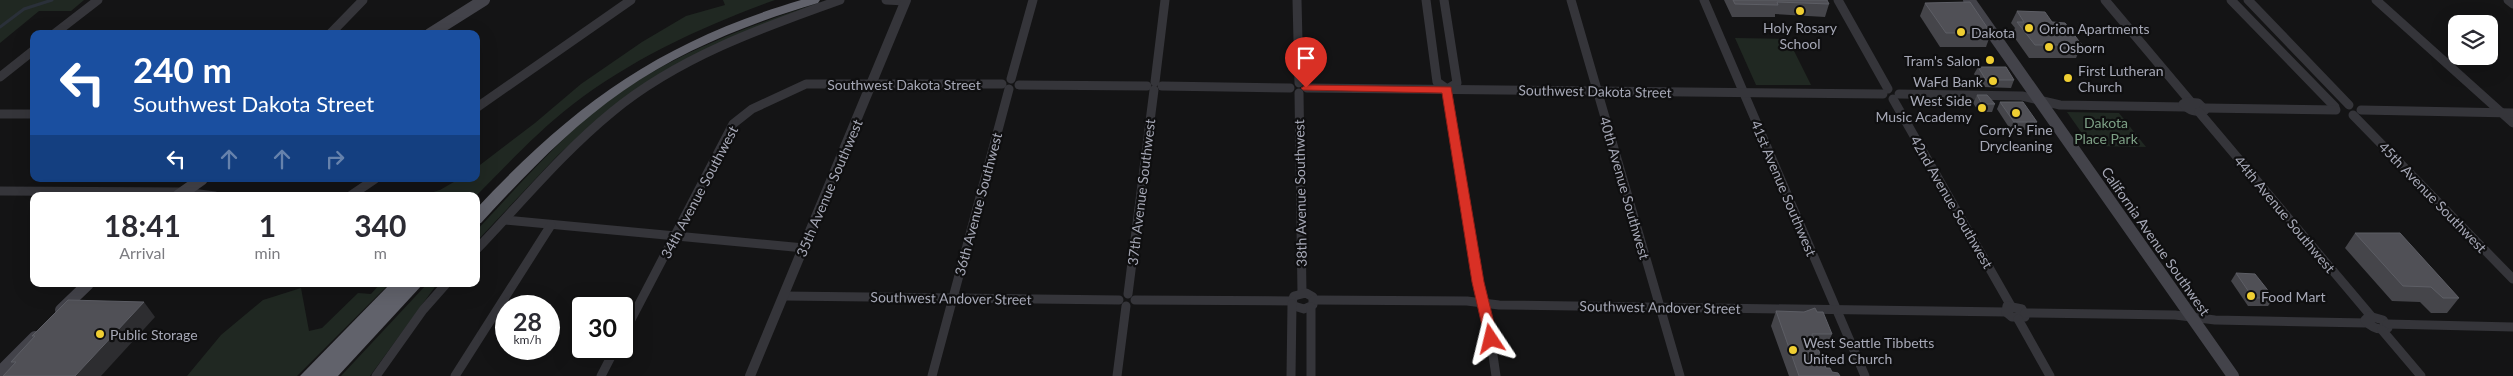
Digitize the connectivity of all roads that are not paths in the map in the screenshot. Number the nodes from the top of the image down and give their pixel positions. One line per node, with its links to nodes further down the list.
1 (98, 0): 25 (street)
2 (363, 0): 26 (street)
3 (484, 0): 27 (main road)
4 (631, 0): 44 (street)
5 (792, 0): 60 (highway)
6 (814, 0): 61 (highway)
7 (840, 0): 62 (street)
8 (886, 0): 23 (street)
9 (1032, 0): 30 (street)
10 (1165, 0): 34 (street, 37th Avenue Southwest)
11 (1297, 0): 36 (street, 38th Avenue Southwest)
12 (1426, 0): 37 (street)
13 (1444, 0): 37 (street)
14 (1571, 0): 38 (street, 40th Avenue Southwest)
15 (1704, 0): 40 (street, 41st Avenue Southwest)
16 (1838, 0): 39 (street)
17 (1969, 0): 42 (main road, California Avenue Southwest)
18 (2105, 0): 43 (street)
19 (2231, 0): 46 (street)
20 (2248, 0): 45 (street)
21 (2376, 0): 49 (street)
22 (2508, 0): 24 (street)
23 (906, 1): 31 (street, 35th Avenue Southwest)
24 (2513, 4)
25 (59, 30)
26 (334, 30)
27 (436, 30)
28 (30, 53): 29 (street)
29 (0, 77)
30 (1011, 79): 33 (street); 35 (street)
31 (873, 83): 32 (street, Southwest Dakota Street); 35 (street, Southwest Dakota Street); 66 (street, 35th Avenue Southwest)
32 (806, 84): 64 (street, 34th Avenue Southwest)
33 (1019, 85): 34 (street); 35 (street)
34 (1154, 86): 36 (street); 75 (street, 37th Avenue Southwest)
35 (1005, 87): 74 (street, 36th Avenue Southwest)
36 (1301, 88): 37 (street, Southwest Dakota Street); 72 (street, 38th Avenue Southwest)
37 (1447, 90): 38 (street, Southwest Dakota Street); 78 (street)
38 (1598, 91): 40 (street, Southwest Dakota Street); 79 (street, 40th Avenue Southwest)
39 (1885, 92): 40 (street, Southwest Dakota Street); 41 (street)
40 (1743, 93): 81 (street, 41st Avenue Southwest)
41 (1896, 97): 42 (street); 80 (street, 42nd Avenue Southwest)
42 (2040, 100): 43 (street); 84 (main road, California Avenue Southwest)
43 (2187, 104): 47 (street)
44 (480, 105)
45 (2349, 105): 46 (street); 48 (street)
46 (2336, 108): 47 (street); 48 (street)
47 (2201, 110): 85 (street, 44th Avenue Southwest)
48 (2357, 112): 49 (street); 67 (street, 45th Avenue Southwest)
49 (2500, 113): 50 (street); 53 (street)
50 (2513, 113)
51 (0, 114): 52 (street)
52 (30, 114)
53 (2513, 122)
54 (198, 182): 58 (main road)
55 (371, 182): 59 (street)
56 (0, 191): 57 (street)
57 (60, 192)
58 (183, 192)
59 (356, 192)
60 (480, 200)
61 (480, 215)
62 (505, 220): 63 (street); 65 (street)
63 (551, 225): 64 (street); 93 (street)
64 (676, 236): 66 (street); 82 (street, 34th Avenue Southwest)
65 (480, 246)
66 (804, 248): 73 (street, 35th Avenue Southwest)
67 (2513, 279)
68 (85, 287): 89 (main road)
69 (396, 287): 90 (highway)
70 (412, 287): 91 (highway)
71 (443, 287): 92 (street)
72 (1302, 293): 76 (street); 77 (street)
73 (784, 296): 74 (street, Southwest Andover Street); 95 (street, 35th Avenue Southwest)
74 (953, 298): 75 (street, Southwest Andover Street); 96 (street, 36th Avenue Southwest)
75 (1127, 300): 76 (street, Southwest Andover Street); 97 (street, 37th Avenue Southwest)
76 (1292, 302): 77 (street); 98 (street)
77 (1313, 303): 78 (street, Southwest Andover Street); 99 (street)
78 (1483, 303): 79 (street, Southwest Andover Street); 100 (street)
79 (1660, 307): 81 (street, Southwest Andover Street); 101 (street, 40th Avenue Southwest)
80 (2008, 309): 81 (street, Southwest Andover Street); 83 (street)
81 (1836, 310): 102 (street, 41st Avenue Southwest)
82 (635, 312)
83 (2021, 316): 84 (street); 103 (street)
84 (2191, 317): 85 (street); 104 (main road, California Avenue Southwest)
85 (2369, 320): 86 (street)
86 (2385, 327): 87 (street); 105 (street)
87 (2513, 327)
88 (609, 360): 94 (street)
89 (0, 372)
90 (309, 376)
91 (327, 376)
92 (376, 376)
93 (455, 376)
94 (600, 376)
95 (750, 376)
96 (932, 376)
97 (1117, 376)
98 (1291, 376)
99 (1311, 376)
100 (1496, 376)
101 (1680, 376)
102 (1865, 376)
103 (2050, 376)
104 (2233, 376)
105 (2421, 376)

